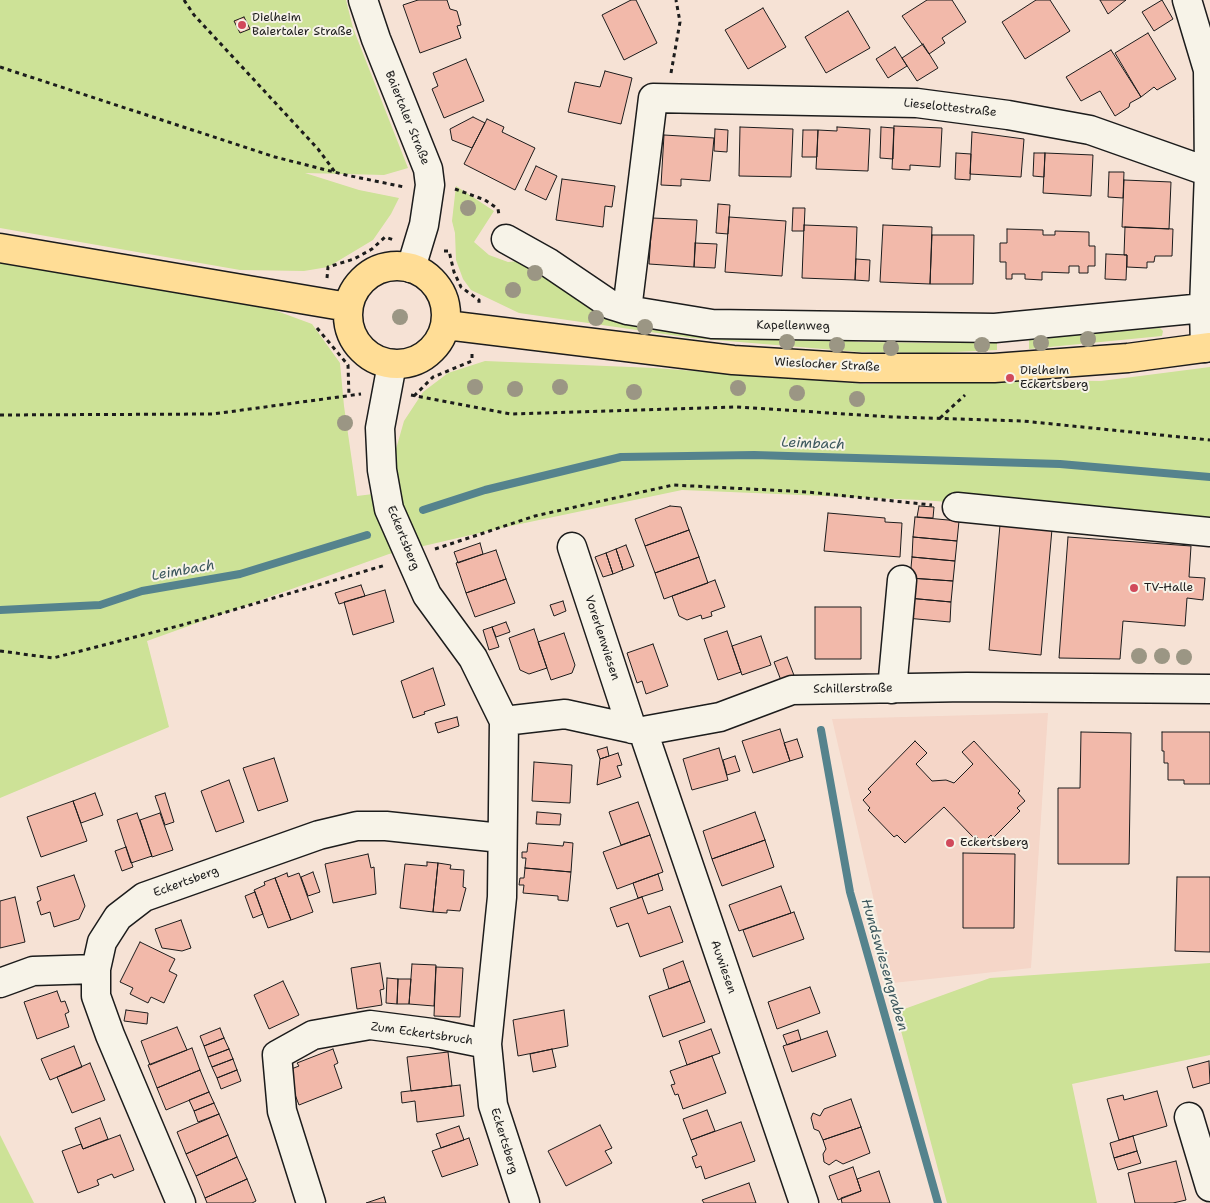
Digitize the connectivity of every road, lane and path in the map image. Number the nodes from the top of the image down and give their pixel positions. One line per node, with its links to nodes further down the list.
1 (184, 0): 8 (path)
2 (363, 0): 9 (street, Baiertaler Straße)
3 (676, 0): 6 (path)
4 (1186, 0): 7 (street)
5 (0, 67): 8 (path)
6 (671, 76)
7 (1209, 172): 14 (street); 15 (street, Lieselottestraße)
8 (336, 173): 9 (path)
9 (430, 185): 10 (path); 12 (street, Baiertaler Straße)
10 (506, 239): 15 (street, Kapellenweg)
11 (0, 248): 13 (main road)
12 (414, 257): 13 (main road); 13 (path); 16 (main road); 17 (path)
13 (336, 305): 19 (main road); 20 (path)
14 (1204, 308): 15 (street, Kapellenweg); 18 (street)
15 (627, 310)
16 (446, 325): 17 (main road, Wieslocher Straße); 19 (main road)
17 (476, 329): 18 (main road, Wieslocher Straße); 21 (path)
18 (1208, 347)
19 (389, 377): 20 (path); 21 (path); 27 (street, Eckertsberg)
20 (349, 396): 22 (path)
21 (414, 396): 23 (path)
22 (0, 415)
23 (1210, 440)
24 (956, 507): 25 (street); 27 (path)
25 (1210, 532)
26 (572, 546): 33 (street, Vorerlenwiesen)
27 (409, 558): 29 (path); 32 (street, Eckertsberg)
28 (902, 580): 30 (street)
29 (0, 651)
30 (892, 689): 31 (street, Schillerstraße); 33 (street, Schillerstraße)
31 (1210, 689)
32 (504, 721): 33 (street, Schillerstraße); 34 (street, Eckertsberg)
33 (637, 730): 43 (street, Auwiesen)
34 (501, 838): 35 (street, Eckertsberg); 37 (street, Eckertsberg)
35 (96, 969): 36 (street); 40 (street, Eckertsberg)
36 (0, 983)
37 (486, 1044): 41 (street, Zum Eckertsbruch); 42 (street, Eckertsberg)
38 (1189, 1117): 39 (street)
39 (1210, 1187)
40 (180, 1203)
41 (311, 1203)
42 (525, 1203)
43 (804, 1203)

